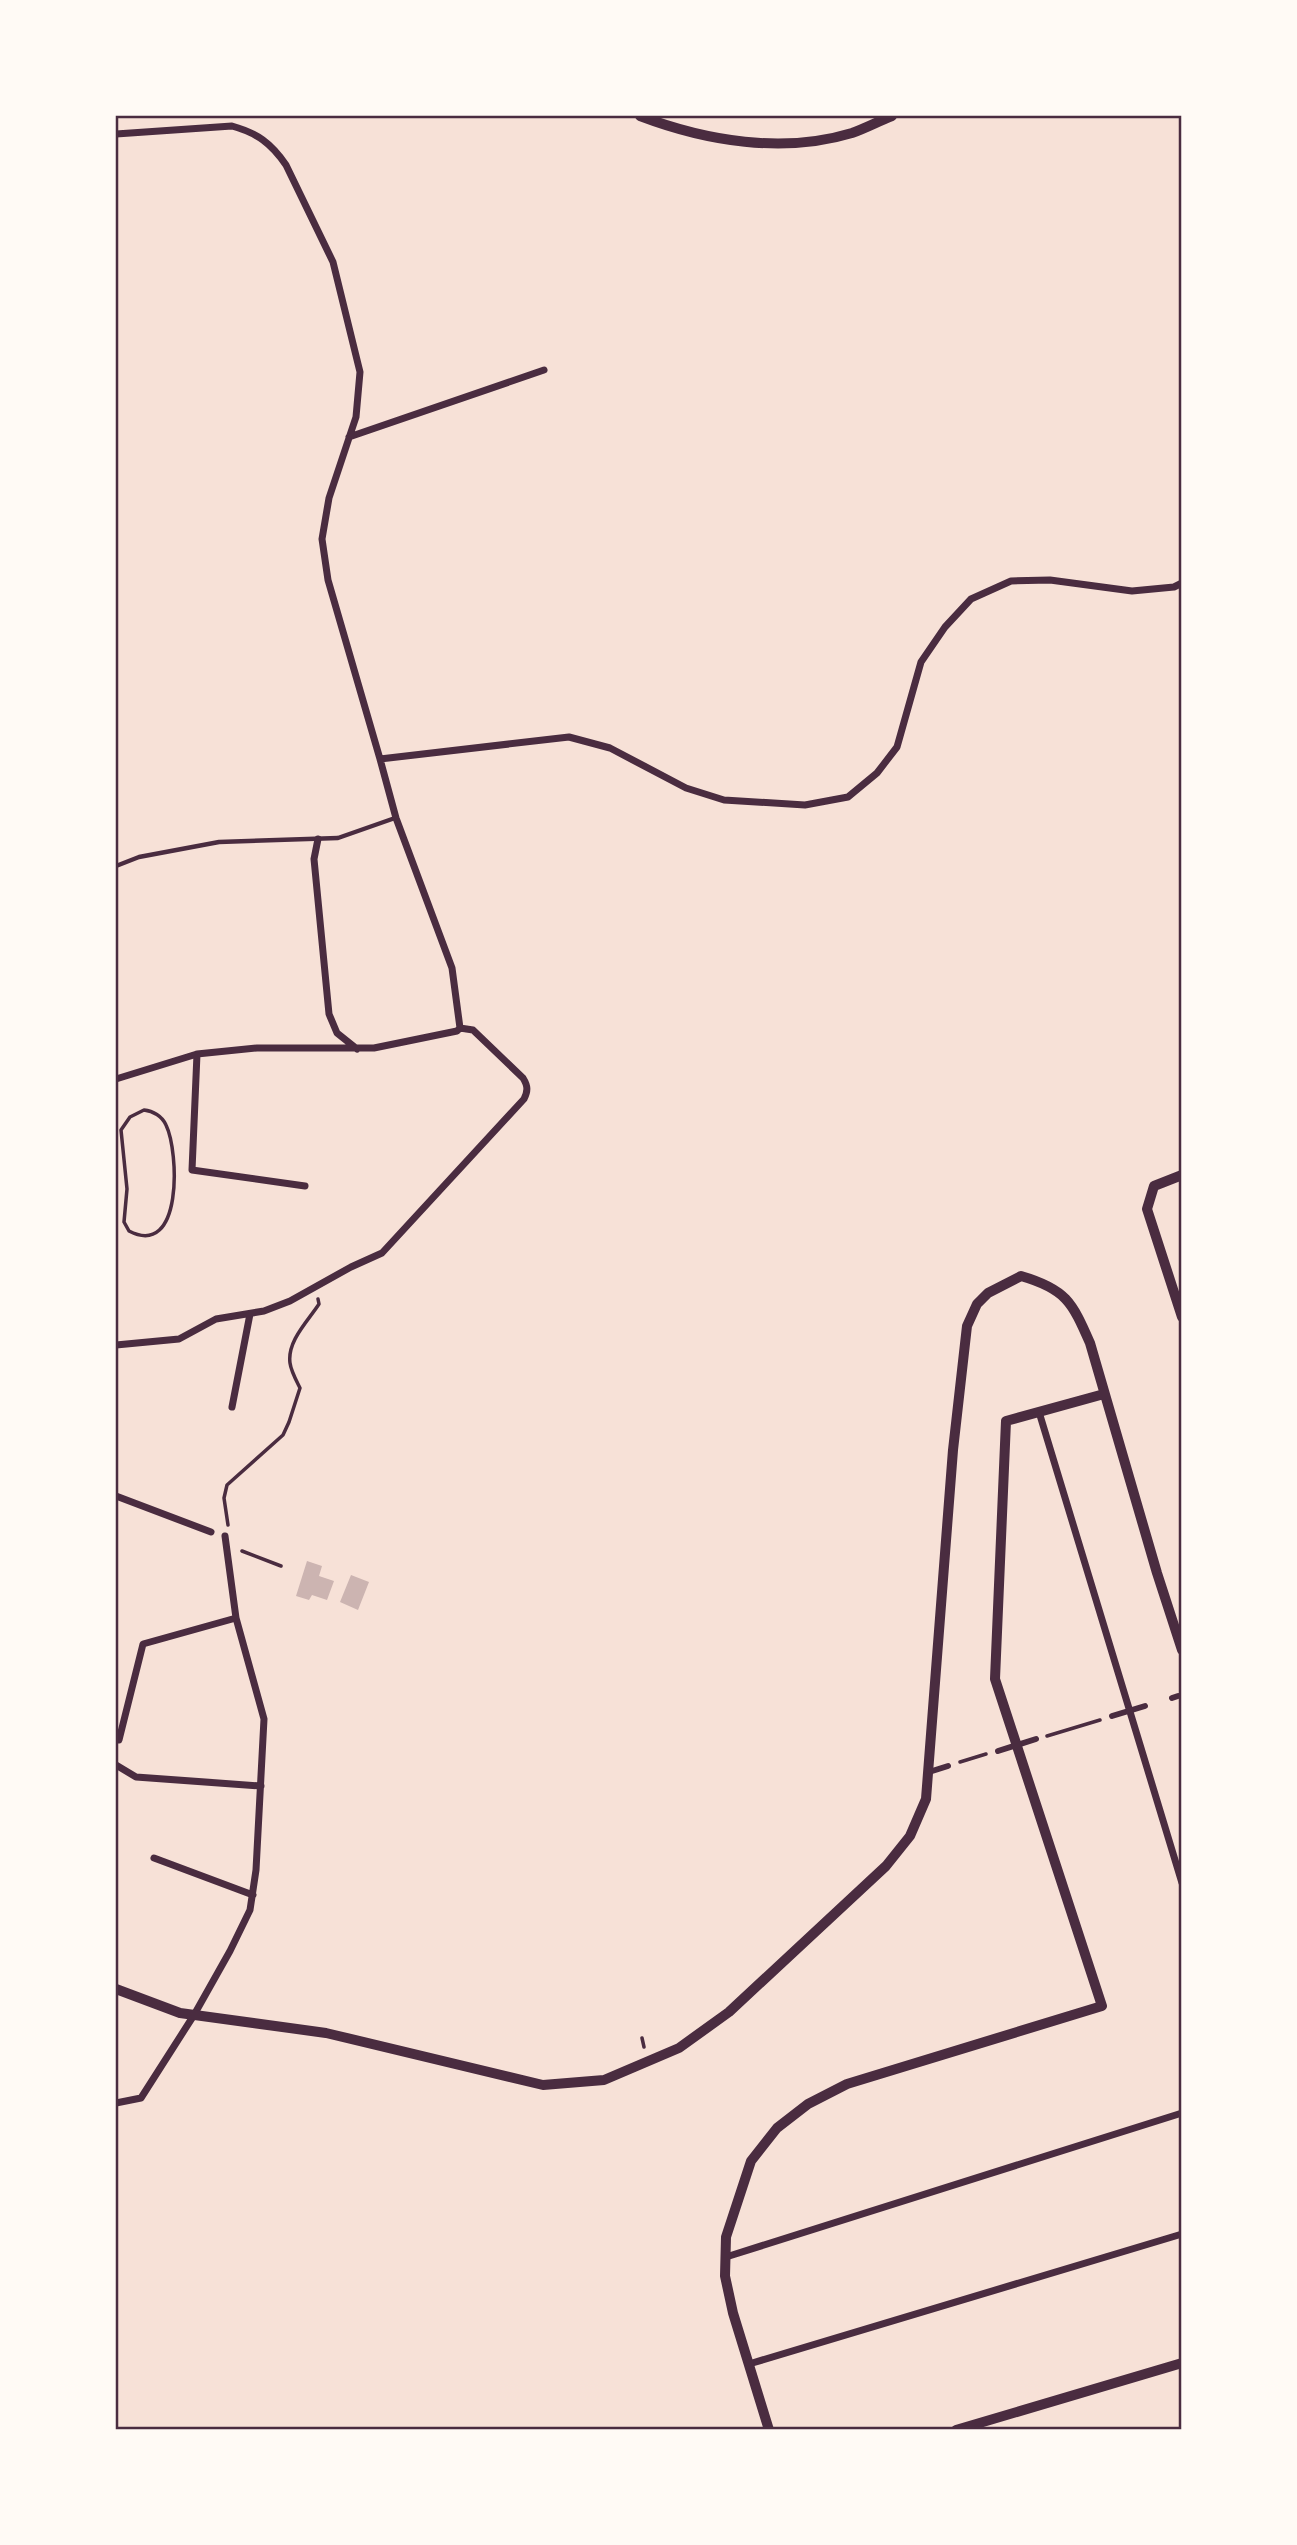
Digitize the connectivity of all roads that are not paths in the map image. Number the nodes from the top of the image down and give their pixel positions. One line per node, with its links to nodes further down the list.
1 (640, 116): 2 (street)
2 (892, 116)
3 (116, 134): 5 (street)
4 (544, 370): 5 (street)
5 (349, 437): 7 (street)
6 (1181, 583): 7 (street)
7 (380, 759): 8 (street)
8 (396, 818): 9 (lane); 11 (street)
9 (317, 839): 10 (lane); 12 (street)
10 (116, 866)
11 (460, 1028): 12 (street); 17 (street)
12 (358, 1049): 13 (street)
13 (197, 1054): 14 (street); 16 (street)
14 (116, 1079)
15 (1181, 1175): 18 (street)
16 (305, 1186)
17 (250, 1314): 19 (street); 21 (street)
18 (1181, 1317)
19 (116, 1345)
20 (1104, 1394): 22 (street); 27 (street); 37 (street)
21 (232, 1408)
22 (1039, 1412): 29 (street); 33 (street)
23 (116, 1496): 24 (street)
24 (211, 1532)
25 (225, 1536): 26 (street)
26 (236, 1618): 32 (street); 38 (street)
27 (1181, 1650)
28 (1145, 1706): 29 (street)
29 (1130, 1711): 30 (street); 40 (street)
30 (1112, 1716)
31 (1036, 1739): 33 (street)
32 (119, 1740)
33 (1017, 1745): 34 (street); 47 (street)
34 (998, 1751)
35 (116, 1765): 38 (street)
36 (948, 1766): 37 (street)
37 (929, 1772): 43 (street)
38 (261, 1786): 41 (street)
39 (154, 1858): 41 (street)
40 (1181, 1883)
41 (253, 1895): 43 (street)
42 (116, 1989): 43 (street)
43 (194, 2015): 44 (street)
44 (116, 2103)
45 (1181, 2113): 47 (street)
46 (1181, 2234): 49 (street)
47 (726, 2257): 49 (street)
48 (1181, 2363): 51 (street)
49 (749, 2364): 50 (street)
50 (769, 2430)
51 (956, 2430)

